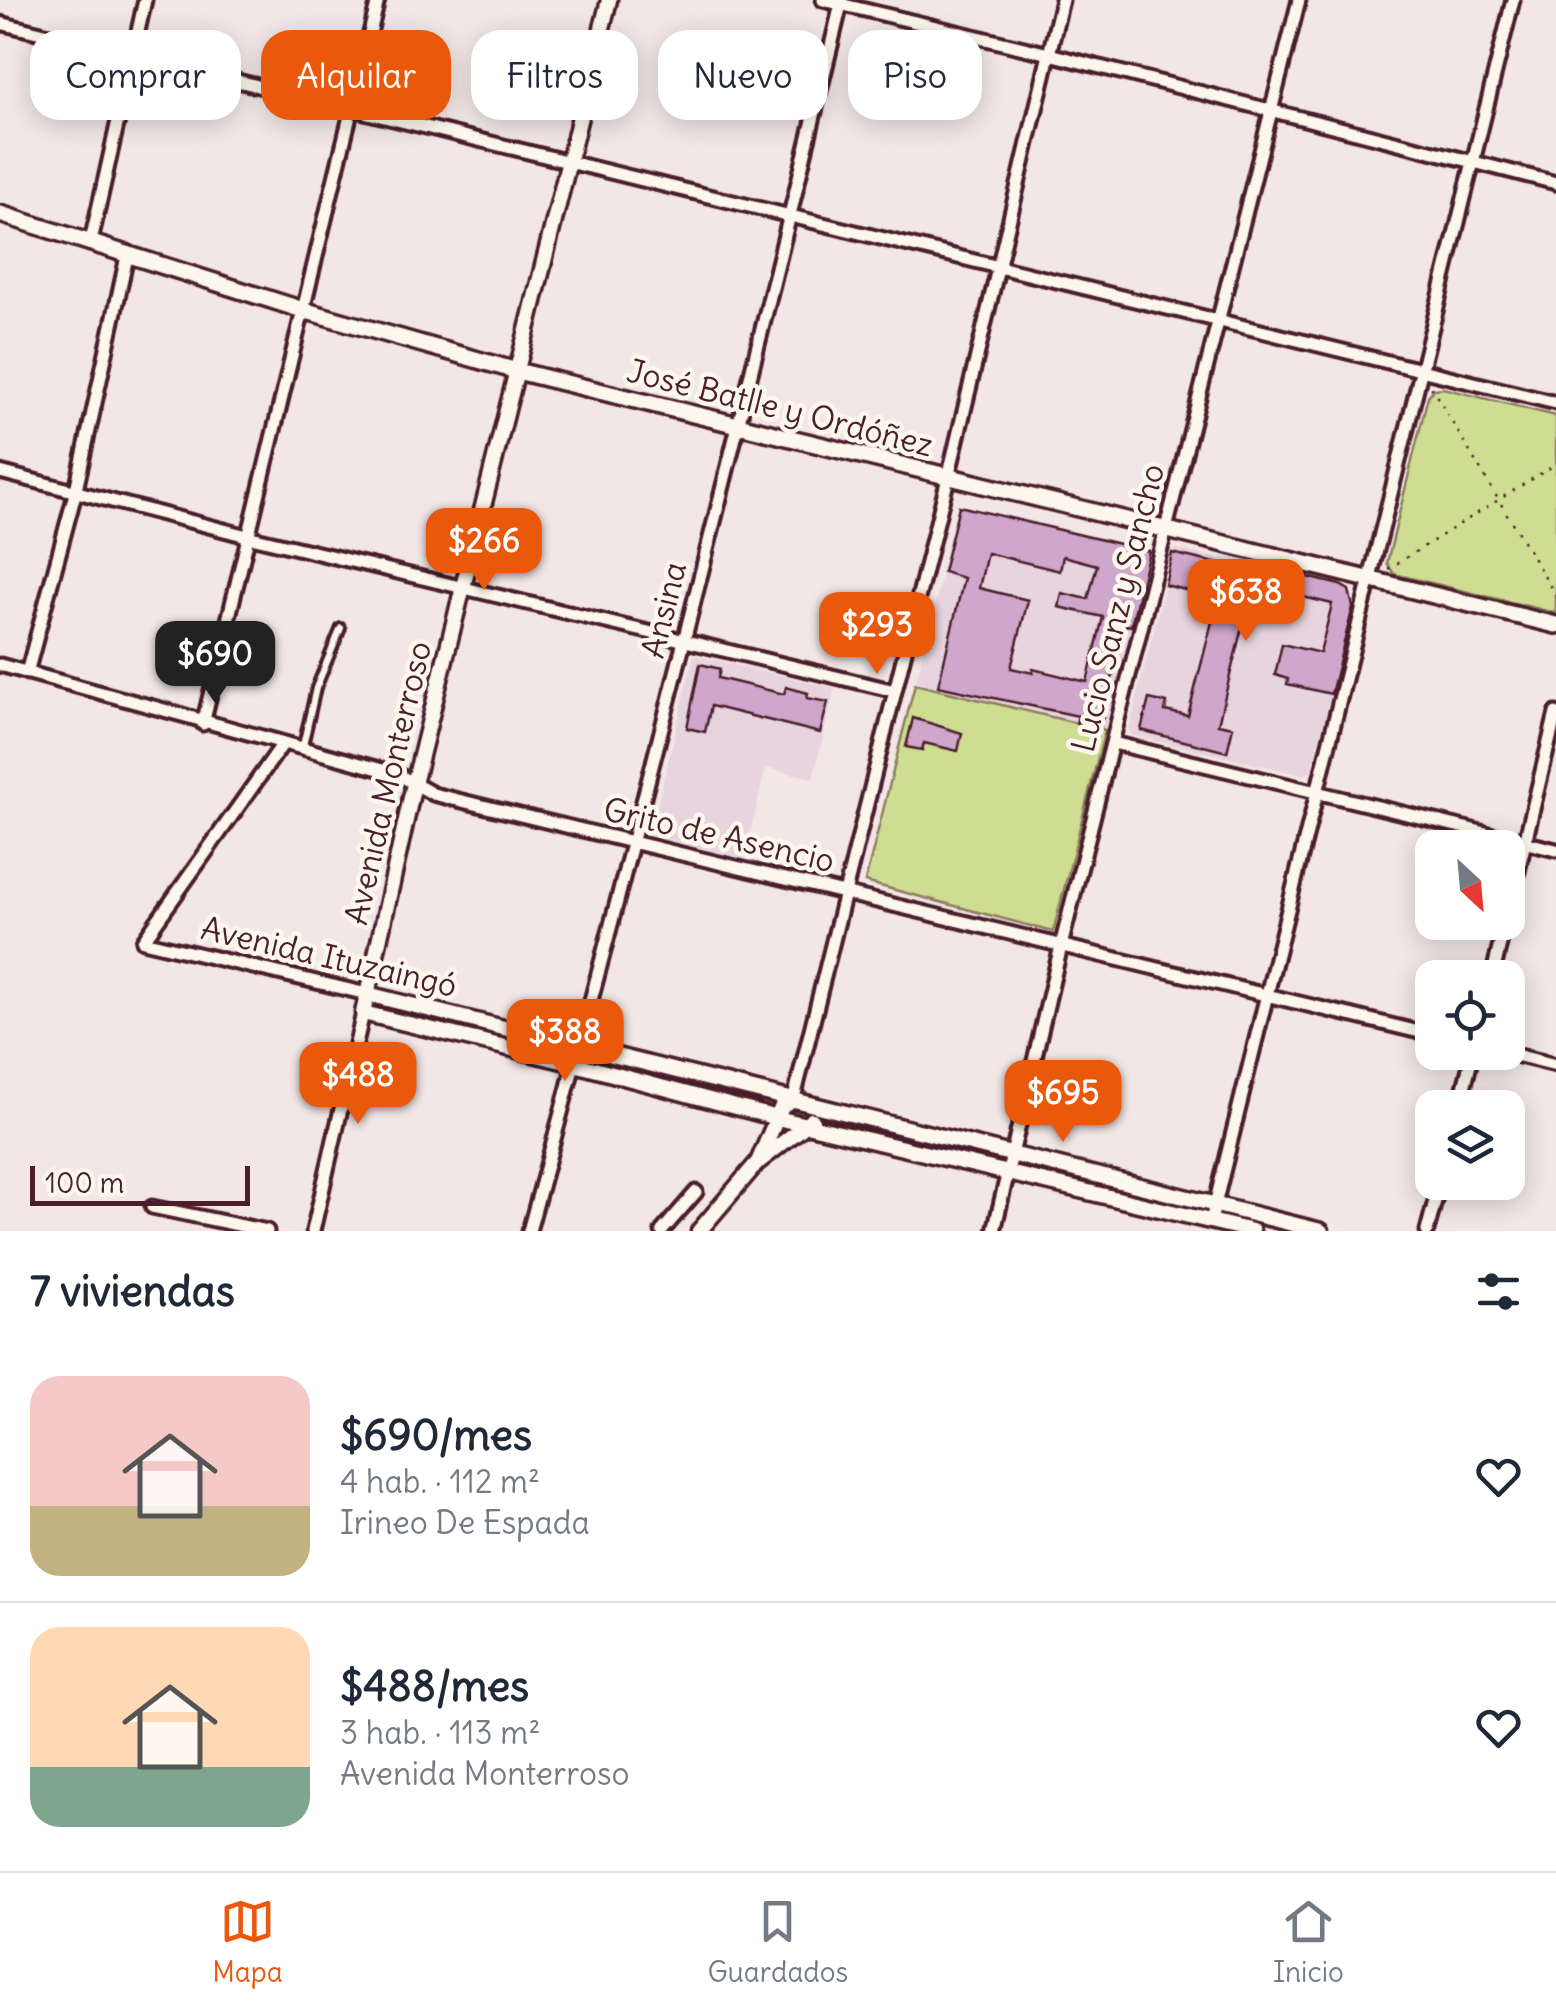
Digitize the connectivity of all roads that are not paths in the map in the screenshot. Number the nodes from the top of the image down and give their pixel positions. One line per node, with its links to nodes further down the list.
1 (145, 0): 10 (street)
2 (378, 0): 11 (street)
3 (608, 0): 19 (street, Avenida Monterroso)
4 (824, 0): 8 (street)
5 (1062, 0): 13 (street)
6 (1299, 0): 14 (street, Lucio Sanz y Sancho)
7 (1513, 0): 18 (street)
8 (842, 2): 13 (street); 22 (street, Ansina)
9 (0, 23): 12 (street)
10 (138, 30)
11 (370, 30)
12 (30, 31)
13 (1049, 54): 14 (street); 25 (street)
14 (1271, 111): 18 (street); 27 (street, Lucio Sanz y Sancho)
15 (117, 120): 23 (street)
16 (347, 120): 26 (street)
17 (397, 120): 19 (street)
18 (1474, 162): 20 (street); 28 (street)
19 (569, 164): 22 (street); 29 (street, Avenida Monterroso)
20 (1556, 183)
21 (0, 214): 23 (main road, José Batlle y Ordóñez)
22 (793, 215): 25 (street); 31 (street, Ansina)
23 (91, 241): 24 (main road, José Batlle y Ordóñez)
24 (128, 252): 26 (main road, José Batlle y Ordóñez); 34 (street)
25 (998, 265): 27 (street); 33 (street)
26 (303, 310): 29 (main road, José Batlle y Ordóñez); 36 (street)
27 (1219, 321): 28 (street); 35 (street, Lucio Sanz y Sancho)
28 (1420, 370): 30 (street); 37 (street)
29 (518, 371): 31 (main road, José Batlle y Ordóñez); 38 (street, Avenida Monterroso)
30 (1556, 404)
31 (740, 427): 33 (main road, José Batlle y Ordóñez); 41 (street, Ansina)
32 (0, 472): 34 (street)
33 (948, 478): 35 (main road, José Batlle y Ordóñez); 44 (street)
34 (76, 490): 36 (street); 43 (street)
35 (1167, 532): 37 (main road, José Batlle y Ordóñez); 47 (street, Lucio Sanz y Sancho)
36 (251, 537): 38 (street); 46 (street)
37 (1371, 580): 39 (main road, José Batlle y Ordóñez); 51 (street)
38 (464, 586): 41 (street); 50 (street, Avenida Monterroso)
39 (1556, 625)
40 (341, 628): 49 (lane)
41 (685, 639): 44 (street); 54 (street, Ansina)
42 (0, 665): 43 (street, Grito de Asencio)
43 (27, 673): 46 (street, Grito de Asencio)
44 (895, 692): 56 (street)
45 (1556, 713): 53 (street)
46 (203, 724): 48 (street, Grito de Asencio)
47 (1113, 743): 51 (street); 57 (street, Lucio Sanz y Sancho)
48 (282, 745): 49 (street, Grito de Asencio); 59 (street, Avenida Ituzaingó)
49 (302, 751): 50 (street, Grito de Asencio)
50 (414, 784): 54 (street, Grito de Asencio); 59 (street, Avenida Monterroso)
51 (1319, 793): 52 (street); 58 (street)
52 (1471, 830)
53 (1525, 843): 55 (street)
54 (634, 844): 56 (street, Grito de Asencio); 62 (street, Ansina)
55 (1556, 850)
56 (846, 893): 57 (street, Grito de Asencio); 66 (street)
57 (1061, 946): 58 (street, Grito de Asencio); 70 (street, Lucio Sanz y Sancho)
58 (1267, 993): 61 (street, Grito de Asencio); 75 (street)
59 (368, 994): 60 (street, Avenida Monterroso); 62 (street, Avenida Ituzaingó)
60 (363, 1013): 64 (street, Avenida Ituzaingó); 79 (street, Avenida Monterroso)
61 (1415, 1031)
62 (581, 1046): 64 (street, Ansina); 66 (street, Avenida Ituzaingó)
63 (1525, 1057): 65 (street)
64 (575, 1064): 68 (street, Avenida Ituzaingó); 80 (street, Ansina)
65 (1556, 1065)
66 (794, 1098): 67 (street, Avenida Ituzaingó); 68 (street)
67 (812, 1106): 69 (street); 70 (street, Avenida Ituzaingó)
68 (777, 1118): 69 (street, Avenida Ituzaingó); 71 (street)
69 (808, 1126): 71 (street); 72 (street, Avenida Ituzaingó)
70 (1012, 1156): 72 (street, Lucio Sanz y Sancho); 75 (street, Avenida Ituzaingó)
71 (757, 1163): 82 (street)
72 (1008, 1172): 77 (street, Avenida Ituzaingó); 83 (street, Lucio Sanz y Sancho)
73 (696, 1192): 81 (street)
74 (1435, 1200): 86 (street)
75 (1215, 1205): 77 (street); 85 (street, Avenida Ituzaingó)
76 (152, 1207): 78 (street)
77 (1212, 1221): 84 (street, Avenida Ituzaingó)
78 (267, 1231)
79 (313, 1231)
80 (529, 1231)
81 (662, 1231)
82 (699, 1231)
83 (994, 1231)
84 (1252, 1231)
85 (1321, 1231)
86 (1427, 1231)

